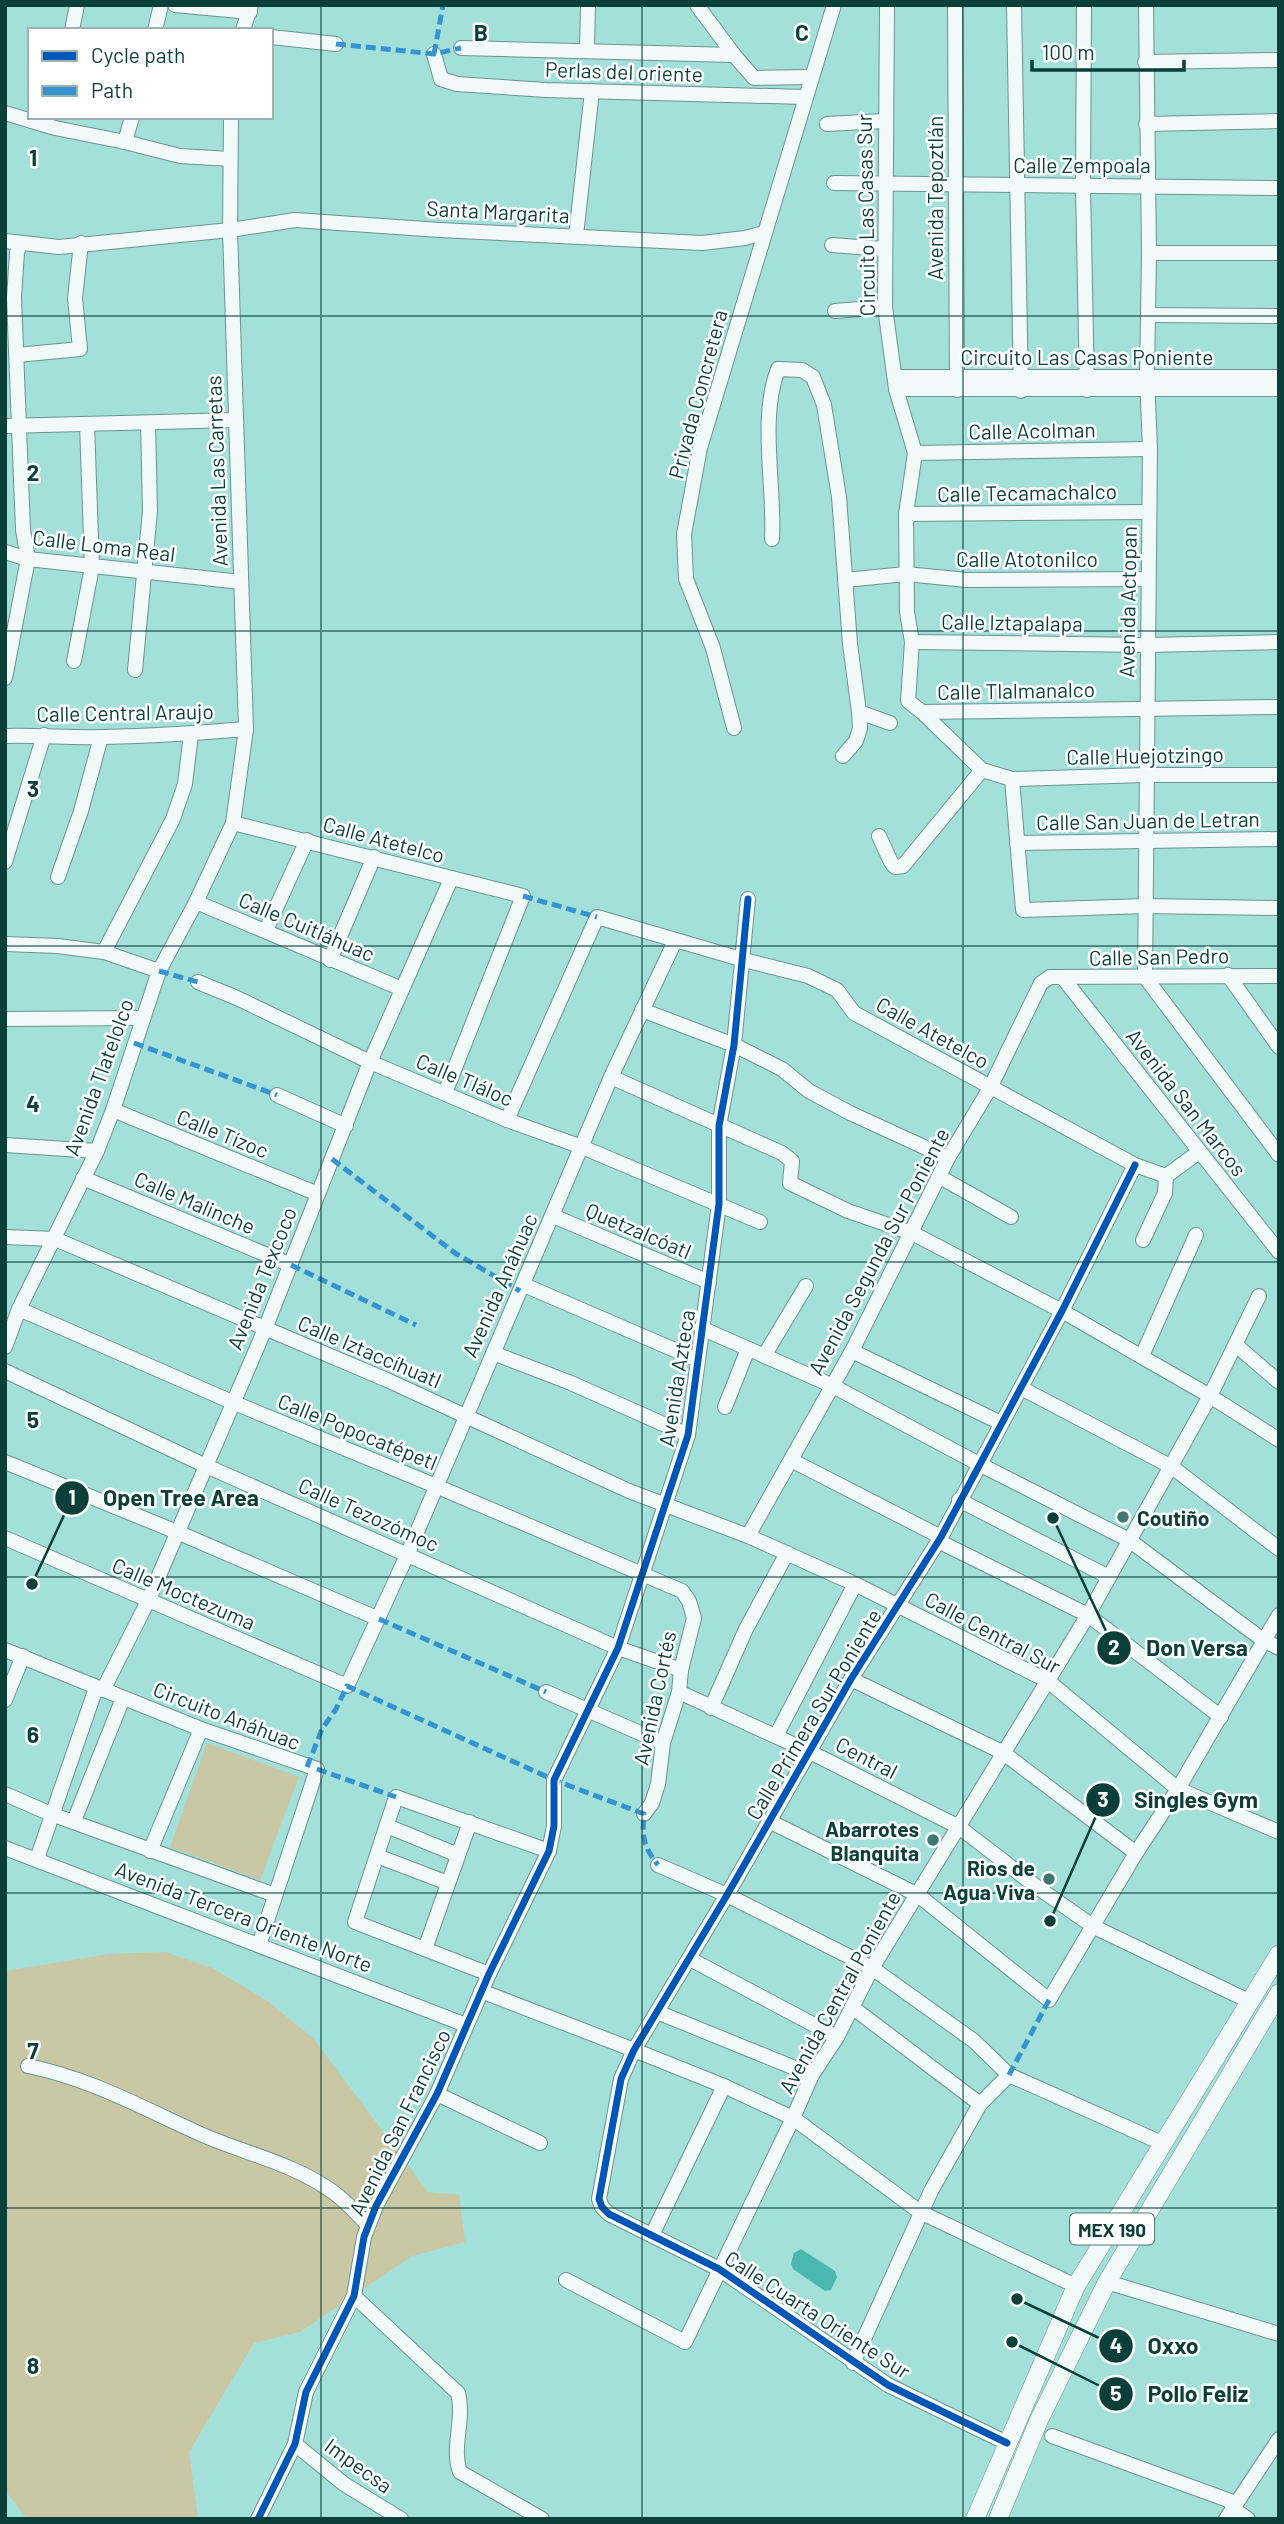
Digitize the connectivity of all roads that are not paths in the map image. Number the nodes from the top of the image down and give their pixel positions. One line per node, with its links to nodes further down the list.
1 (77, 5): 13 (street)
2 (161, 5): 14 (street)
3 (176, 5): 12 (street)
4 (588, 5): 19 (street)
5 (697, 5): 21 (street)
6 (834, 5): 24 (street, Privada Concretera)
7 (887, 5): 32 (street, Circuito Las Casas Sur)
8 (955, 5): 41 (street, Avenida Tepoztlán)
9 (1014, 5): 42 (street)
10 (1084, 5): 44 (street)
11 (1146, 5): 23 (street, Avenida Actopan)
12 (250, 9): 15 (street)
13 (72, 28)
14 (155, 28)
15 (244, 28)
16 (273, 37): 17 (street)
17 (335, 44)
18 (461, 48): 19 (street, Perlas del oriente)
19 (587, 51): 21 (street, Perlas del oriente)
20 (434, 54): 25 (street, Perlas del oriente)
21 (734, 55): 24 (street, Perlas del oriente)
22 (1279, 60): 23 (street)
23 (1146, 62): 36 (street, Avenida Actopan)
24 (811, 77): 26 (street, Privada Concretera)
25 (592, 91): 26 (street, Perlas del oriente); 48 (street)
26 (805, 97): 47 (street, Privada Concretera)
27 (5, 113): 28 (street)
28 (28, 118)
29 (36, 119): 34 (street)
30 (131, 119): 37 (street)
31 (231, 119): 38 (street, Avenida Las Carretas)
32 (884, 121): 35 (street); 40 (street, Circuito Las Casas Sur)
33 (1279, 121): 36 (street)
34 (56, 123): 37 (street)
35 (827, 124)
36 (1146, 124): 43 (street, Avenida Actopan)
37 (125, 142): 38 (street)
38 (230, 159): 46 (street, Avenida Las Carretas)
39 (834, 183): 40 (street, Calle Zempoala)
40 (886, 184): 41 (street, Calle Zempoala); 53 (street, Circuito Las Casas Sur)
41 (955, 185): 42 (street, Calle Zempoala); 63 (street, Avenida Tepoztlán)
42 (1016, 185): 44 (street, Calle Zempoala); 65 (street)
43 (1147, 185): 44 (street, Calle Zempoala); 45 (street, Calle Zempoala); 54 (street, Avenida Actopan)
44 (1083, 186): 66 (street)
45 (1279, 188)
46 (230, 230): 48 (street, Santa Margarita); 51 (street, Santa Margarita); 68 (street, Avenida Las Carretas)
47 (764, 233): 48 (street, Santa Margarita); 96 (street, Privada Concretera)
48 (576, 236)
49 (5, 242): 50 (street, Santa Margarita)
50 (21, 243): 51 (street, Santa Margarita); 60 (street)
51 (81, 243): 60 (street)
52 (832, 245): 53 (street)
53 (884, 248): 56 (street, Circuito Las Casas Sur)
54 (1149, 253): 55 (street); 58 (street, Avenida Actopan)
55 (1279, 253)
56 (885, 307): 57 (street); 62 (street, Circuito Las Casas Sur)
57 (835, 311)
58 (1149, 315): 59 (street); 64 (street, Avenida Actopan)
59 (1279, 316)
60 (17, 355): 71 (street)
61 (1279, 377): 64 (street, Circuito Las Casas Poniente)
62 (896, 383): 63 (street, Circuito Las Casas Poniente); 73 (street, Circuito Las Casas Sur)
63 (957, 383): 65 (street, Circuito Las Casas Poniente)
64 (1148, 383): 66 (street, Circuito Las Casas Poniente); 67 (street, Circuito Las Casas Poniente); 72 (street, Avenida Actopan)
65 (1020, 384): 66 (street, Circuito Las Casas Poniente)
66 (1087, 384)
67 (1279, 389)
68 (236, 420): 69 (street); 84 (street, Avenida Las Carretas)
69 (148, 423): 70 (street); 80 (street)
70 (87, 424): 71 (street); 79 (street)
71 (13, 426): 78 (street)
72 (1150, 449): 73 (street, Calle Acolman); 74 (street, Avenida Actopan)
73 (915, 453): 75 (street, Circuito Las Casas Sur)
74 (1149, 512): 75 (street, Calle Tecamachalco); 82 (street, Avenida Actopan)
75 (906, 514): 81 (street, Circuito Las Casas Sur)
76 (772, 539): 83 (street)
77 (5, 552): 78 (street, Calle Loma Real)
78 (28, 559): 79 (street, Calle Loma Real); 90 (street)
79 (92, 567): 80 (street, Calle Loma Real); 88 (street)
80 (145, 571): 84 (street, Calle Loma Real); 89 (street)
81 (906, 574): 82 (street, Calle Atotonilco); 83 (street, Calle Atotonilco); 85 (street, Circuito Las Casas Sur)
82 (1147, 579): 87 (street, Avenida Actopan)
83 (845, 580): 93 (street)
84 (241, 582): 97 (street, Avenida Las Carretas)
85 (912, 642): 87 (street, Calle Iztapalapa); 94 (street, Circuito Las Casas Sur)
86 (1279, 642): 87 (street, Calle Iztapalapa)
87 (1147, 645): 92 (street, Avenida Actopan)
88 (74, 661)
89 (135, 670)
90 (5, 678)
91 (1279, 707): 92 (street, Calle Tlalmanalco)
92 (1147, 709): 94 (street, Calle Tlalmanalco); 104 (street, Avenida Actopan)
93 (859, 712): 95 (street); 102 (street)
94 (922, 712): 103 (street, Circuito Las Casas Sur)
95 (890, 723)
96 (734, 728)
97 (246, 729): 98 (street, Calle Central Araujo); 107 (street, Avenida Las Carretas)
98 (191, 734): 101 (street, Calle Central Araujo); 124 (street)
99 (44, 735): 100 (street, Calle Central Araujo); 101 (street, Calle Central Araujo); 114 (street)
100 (5, 736)
101 (101, 737): 115 (street)
102 (843, 756)
103 (982, 771): 106 (street, Circuito Las Casas Sur); 108 (street)
104 (1146, 775): 105 (street, Calle Huejotzingo); 106 (street, Calle Huejotzingo); 112 (street, Avenida Actopan)
105 (1279, 775)
106 (1012, 779): 111 (street)
107 (233, 823): 110 (street, Calle Atetelco); 118 (street, Avenida Tlatelolco)
108 (879, 836)
109 (1279, 839): 112 (street, Calle San Juan de Letran)
110 (307, 840): 113 (street, Calle Atetelco); 121 (street)
111 (1017, 843): 112 (street, Calle San Juan de Letran); 119 (street)
112 (1147, 843): 119 (street, Avenida Actopan)
113 (374, 857): 116 (street, Calle Atetelco); 125 (street)
114 (5, 862)
115 (58, 877)
116 (451, 879): 134 (street, Avenida Texcoco); 143 (street, Calle Atetelco)
117 (748, 899): 126 (street, Avenida Azteca)
118 (196, 902): 121 (street, Calle Cuitláhuac); 127 (street, Avenida Tlatelolco)
119 (1146, 906): 120 (street); 130 (street, Avenida Actopan)
120 (1279, 908)
121 (266, 930): 125 (street, Calle Cuitláhuac)
122 (675, 941): 126 (street, Calle Atetelco); 135 (street, Avenida Anáhuac); 146 (street, Calle Atetelco)
123 (5, 944): 124 (street)
124 (104, 952): 127 (street)
125 (330, 960): 134 (street, Calle Cuitláhuac)
126 (744, 960): 138 (street, Avenida Azteca); 142 (street, Calle Atetelco)
127 (159, 971): 136 (street, Avenida Tlatelolco)
128 (1228, 975): 129 (street, Calle San Pedro); 130 (street, Calle San Pedro); 139 (street)
129 (1279, 976)
130 (1145, 977): 131 (street, Calle San Pedro); 153 (street)
131 (1063, 978): 133 (street, Calle San Pedro); 152 (street, Avenida San Marcos)
132 (198, 982): 140 (street, Calle Tláloc)
133 (1041, 983): 142 (street, Avenida Segunda Sur Poniente)
134 (402, 989): 140 (street, Avenida Texcoco)
135 (642, 1010): 138 (street); 141 (street, Avenida Anáhuac)
136 (143, 1018): 137 (street); 145 (street, Avenida Tlatelolco)
137 (5, 1019)
138 (734, 1045): 148 (street, Avenida Azteca); 154 (street)
139 (1279, 1046)
140 (370, 1062): 143 (street, Calle Tláloc); 147 (street, Avenida Texcoco)
141 (611, 1077): 148 (street); 150 (street, Avenida Anáhuac)
142 (990, 1088): 154 (street, Avenida Segunda Sur Poniente); 155 (street, Calle Atetelco)
143 (445, 1093): 146 (street, Calle Tláloc)
144 (277, 1095): 147 (street)
145 (113, 1110): 151 (street, Avenida Tlatelolco); 159 (street, Calle Tízoc)
146 (507, 1120): 150 (street, Calle Tláloc)
147 (346, 1126): 159 (street, Avenida Texcoco)
148 (719, 1126): 160 (street, Avenida Azteca); 164 (street)
149 (5, 1145): 151 (street)
150 (582, 1147): 160 (street, Calle Tláloc); 161 (street, Avenida Anáhuac)
151 (97, 1151): 158 (street, Avenida Tlatelolco)
152 (1199, 1152): 156 (street); 169 (street, Avenida San Marcos)
153 (1279, 1156)
154 (948, 1157): 157 (street, Avenida Segunda Sur Poniente)
155 (1135, 1166): 156 (street, Calle Atetelco); 176 (street, Calle Primera Sur Poniente)
156 (1166, 1176): 168 (street)
157 (940, 1177): 162 (street); 164 (street, Avenida Segunda Sur Poniente)
158 (83, 1178): 167 (street, Avenida Tlatelolco); 170 (street, Calle Malinche)
159 (318, 1195): 170 (street, Avenida Texcoco)
160 (719, 1204): 163 (street, Calle Tláloc); 171 (street, Avenida Azteca)
161 (553, 1216): 171 (street, Quetzalcóatl); 172 (street, Avenida Anáhuac)
162 (1011, 1217)
163 (760, 1222)
164 (912, 1233): 176 (street); 183 (street, Avenida Segunda Sur Poniente)
165 (1196, 1235): 186 (street)
166 (5, 1237): 167 (street)
167 (55, 1239): 175 (street, Avenida Tlatelolco); 179 (street, Calle Iztaccíhuatl)
168 (1143, 1240)
169 (1279, 1252)
170 (291, 1265): 179 (street, Avenida Texcoco)
171 (709, 1282): 178 (street, Avenida Azteca)
172 (524, 1285): 184 (street, Avenida Anáhuac); 187 (street)
173 (806, 1286): 185 (street)
174 (1259, 1296): 180 (street, Avenida Central Poniente)
175 (19, 1309): 177 (street, Avenida Tlatelolco); 193 (street, Calle Popocatépetl)
176 (1062, 1311): 186 (street); 191 (street, Calle Primera Sur Poniente)
177 (8, 1325): 181 (street, Avenida Tlatelolco)
178 (701, 1328): 182 (street); 187 (street, Avenida Azteca)
179 (265, 1329): 193 (street, Avenida Texcoco); 195 (street, Calle Iztaccíhuatl)
180 (1237, 1346): 189 (street); 192 (street, Avenida Central Poniente)
181 (5, 1347)
182 (748, 1349): 185 (street); 194 (street)
183 (852, 1351): 190 (street, Avenida Segunda Sur Poniente); 196 (street)
184 (493, 1353): 195 (street, Avenida Anáhuac); 197 (street)
185 (764, 1356): 190 (street)
186 (1142, 1356): 192 (street)
187 (698, 1360): 197 (street, Avenida Azteca)
188 (5, 1371): 202 (street, Calle Tezozómoc)
189 (1279, 1382)
190 (831, 1385): 199 (street, Avenida Segunda Sur Poniente); 201 (street)
191 (1021, 1388): 196 (street, Calle Primera Sur Poniente); 203 (street)
192 (1210, 1396): 198 (street); 203 (street, Avenida Central Poniente)
193 (232, 1402): 202 (street, Avenida Texcoco); 204 (street, Calle Popocatépetl)
194 (725, 1407)
195 (466, 1416): 204 (street, Avenida Anáhuac); 206 (street, Calle Iztaccíhuatl)
196 (1001, 1423): 201 (street, Calle Primera Sur Poniente)
197 (688, 1435): 206 (street, Avenida Azteca)
198 (1279, 1440)
199 (791, 1460): 208 (street, Avenida Segunda Sur Poniente); 210 (street)
200 (5, 1462): 207 (street)
201 (979, 1464): 205 (street, Calle Primera Sur Poniente); 211 (street)
202 (204, 1465): 207 (street, Avenida Texcoco); 213 (street, Calle Tezozómoc)
203 (1172, 1467): 211 (street, Avenida Central Poniente); 212 (street)
204 (436, 1486): 213 (street, Avenida Anáhuac); 215 (street, Calle Popocatépetl)
205 (959, 1500): 210 (street, Calle Primera Sur Poniente); 216 (street)
206 (666, 1505): 208 (street, Calle Central Sur); 215 (street, Avenida Azteca)
207 (177, 1532): 219 (street, Avenida Texcoco); 223 (street)
208 (748, 1536): 214 (street, Calle Central Sur)
209 (5, 1538): 219 (street, Calle Moctezuma)
210 (939, 1539): 220 (street, Calle Primera Sur Poniente); 221 (street)
211 (1129, 1540): 216 (street, Avenida Central Poniente); 224 (street)
212 (1279, 1549)
213 (408, 1553): 223 (street, Avenida Anáhuac); 225 (street, Calle Tezozómoc)
214 (787, 1553): 217 (street, Calle Central Sur); 238 (street)
215 (641, 1575): 218 (street, Calle Popocatépetl); 225 (street, Avenida Azteca)
216 (1109, 1577): 221 (street, Avenida Central Poniente)
217 (855, 1584): 220 (street, Calle Central Sur); 242 (street)
218 (682, 1591): 229 (street, Avenida Cortés)
219 (148, 1601): 232 (street, Calle Moctezuma); 233 (street, Avenida Texcoco)
220 (898, 1606): 230 (street, Calle Primera Sur Poniente); 231 (street, Calle Central Sur)
221 (1088, 1615): 231 (street, Avenida Central Poniente); 240 (street)
222 (1279, 1615): 224 (street)
223 (379, 1619): 232 (street, Avenida Anáhuac)
224 (1263, 1640): 226 (street); 240 (street)
225 (618, 1648): 229 (street, Calle Tezozómoc); 239 (street, Avenida Azteca)
226 (1279, 1648)
227 (5, 1650): 228 (street, Circuito Anáhuac)
228 (23, 1656): 233 (street, Circuito Anáhuac); 237 (street)
229 (681, 1670): 235 (street, Avenida Cortés)
230 (850, 1679): 244 (street, Calle Primera Sur Poniente); 245 (street)
231 (1048, 1681): 245 (street, Avenida Central Poniente); 247 (street, Calle Central Sur)
232 (346, 1686)
233 (100, 1689): 236 (street, Circuito Anáhuac); 249 (street, Avenida Texcoco)
234 (546, 1692): 239 (street)
235 (679, 1692): 238 (street, Central); 243 (street, Avenida Cortés)
236 (124, 1698): 241 (street, Circuito Anáhuac); 251 (street)
237 (5, 1700)
238 (711, 1708): 242 (street, Central)
239 (589, 1709): 243 (street); 246 (street, Avenida Azteca)
240 (1221, 1717): 247 (street)
241 (201, 1728): 258 (street); 266 (street, Circuito Anáhuac)
242 (776, 1736): 244 (street, Central)
243 (663, 1743): 250 (street, Avenida Cortés)
244 (810, 1752): 252 (street, Calle Primera Sur Poniente); 255 (street, Central)
245 (1002, 1752): 255 (street, Avenida Central Poniente); 260 (street)
246 (554, 1780): 259 (street, Avenida San Francisco)
247 (1178, 1789): 256 (street, Calle Central Sur); 260 (street)
248 (5, 1794): 249 (street)
249 (51, 1814): 251 (street); 263 (street, Avenida Texcoco)
250 (644, 1814)
251 (74, 1821): 258 (street)
252 (769, 1821): 267 (street, Calle Primera Sur Poniente); 268 (street)
253 (470, 1822): 254 (street); 259 (street); 261 (street)
254 (387, 1826): 261 (street); 262 (street)
255 (959, 1827): 268 (street, Avenida Central Poniente); 269 (street, Central)
256 (1279, 1832)
257 (5, 1848): 263 (street, Avenida Tercera Oriente Norte)
258 (150, 1851): 266 (street)
259 (549, 1851): 275 (street, Avenida San Francisco)
260 (1136, 1853): 269 (street)
261 (458, 1855): 265 (street)
262 (377, 1856): 265 (street); 271 (street)
263 (37, 1859): 270 (street, Avenida Tercera Oriente Norte)
264 (659, 1865): 267 (street)
265 (448, 1883): 271 (street)
266 (275, 1895): 270 (street)
267 (727, 1895): 273 (street, Calle Primera Sur Poniente); 274 (street)
268 (918, 1895): 269 (street); 274 (street, Avenida Central Poniente)
269 (1094, 1927): 278 (street, Central)
270 (259, 1945): 281 (street, Avenida Tercera Oriente Norte)
271 (425, 1949): 275 (street)
272 (1279, 1954): 278 (main road, MEX 190)
273 (690, 1959): 280 (street, Calle Primera Sur Poniente); 282 (street)
274 (872, 1968): 279 (street, Avenida Central Poniente); 286 (street)
275 (489, 1974): 276 (street, Avenida San Francisco)
276 (481, 1992): 281 (street, Avenida San Francisco); 283 (street)
277 (1279, 1993): 299 (main road, MEX 190)
278 (1251, 2002): 292 (main road, MEX 190)
279 (852, 2007): 282 (street, Avenida Central Poniente); 289 (street)
280 (657, 2012): 283 (street, Calle Primera Sur Poniente); 285 (street)
281 (466, 2025): 288 (street, Avenida San Francisco)
282 (836, 2037): 285 (street, Avenida Central Poniente)
283 (634, 2050): 287 (street); 294 (street, Calle Primera Sur Poniente)
284 (28, 2066): 295 (street)
285 (812, 2075): 290 (street, Avenida Central Poniente)
286 (1009, 2075): 289 (street); 292 (street)
287 (724, 2086): 290 (street); 296 (street)
288 (437, 2094): 291 (street); 295 (street, Avenida San Francisco)
289 (980, 2104): 293 (street)
290 (793, 2118): 293 (street); 297 (street, Avenida Central Poniente)
291 (540, 2143)
292 (1164, 2144): 300 (main road, MEX 190)
293 (920, 2212): 300 (street); 303 (street)
294 (609, 2214): 296 (street, Calle Cuarta Oriente Sur)
295 (368, 2225): 301 (street, Avenida San Francisco)
296 (652, 2235): 297 (street, Calle Cuarta Oriente Sur)
297 (719, 2269): 298 (street, Avenida Central Poniente); 303 (street, Calle Cuarta Oriente Sur)
298 (566, 2280)
299 (1107, 2282): 302 (street); 313 (main road, MEX 190)
300 (1076, 2286): 306 (main road, MEX 190)
301 (354, 2295): 307 (street, Avenida San Francisco); 311 (street)
302 (1279, 2334)
303 (853, 2363): 306 (street, Calle Cuarta Oriente Sur)
304 (1052, 2436): 308 (street)
305 (1279, 2439): 308 (street)
306 (1007, 2442): 312 (main road, MEX 190)
307 (295, 2444): 309 (street, Avenida San Francisco); 310 (street, Impecsa)
308 (1231, 2510): 314 (street)
309 (258, 2519)
310 (401, 2519)
311 (542, 2519)
312 (975, 2519)
313 (999, 2519)
314 (1248, 2519)

